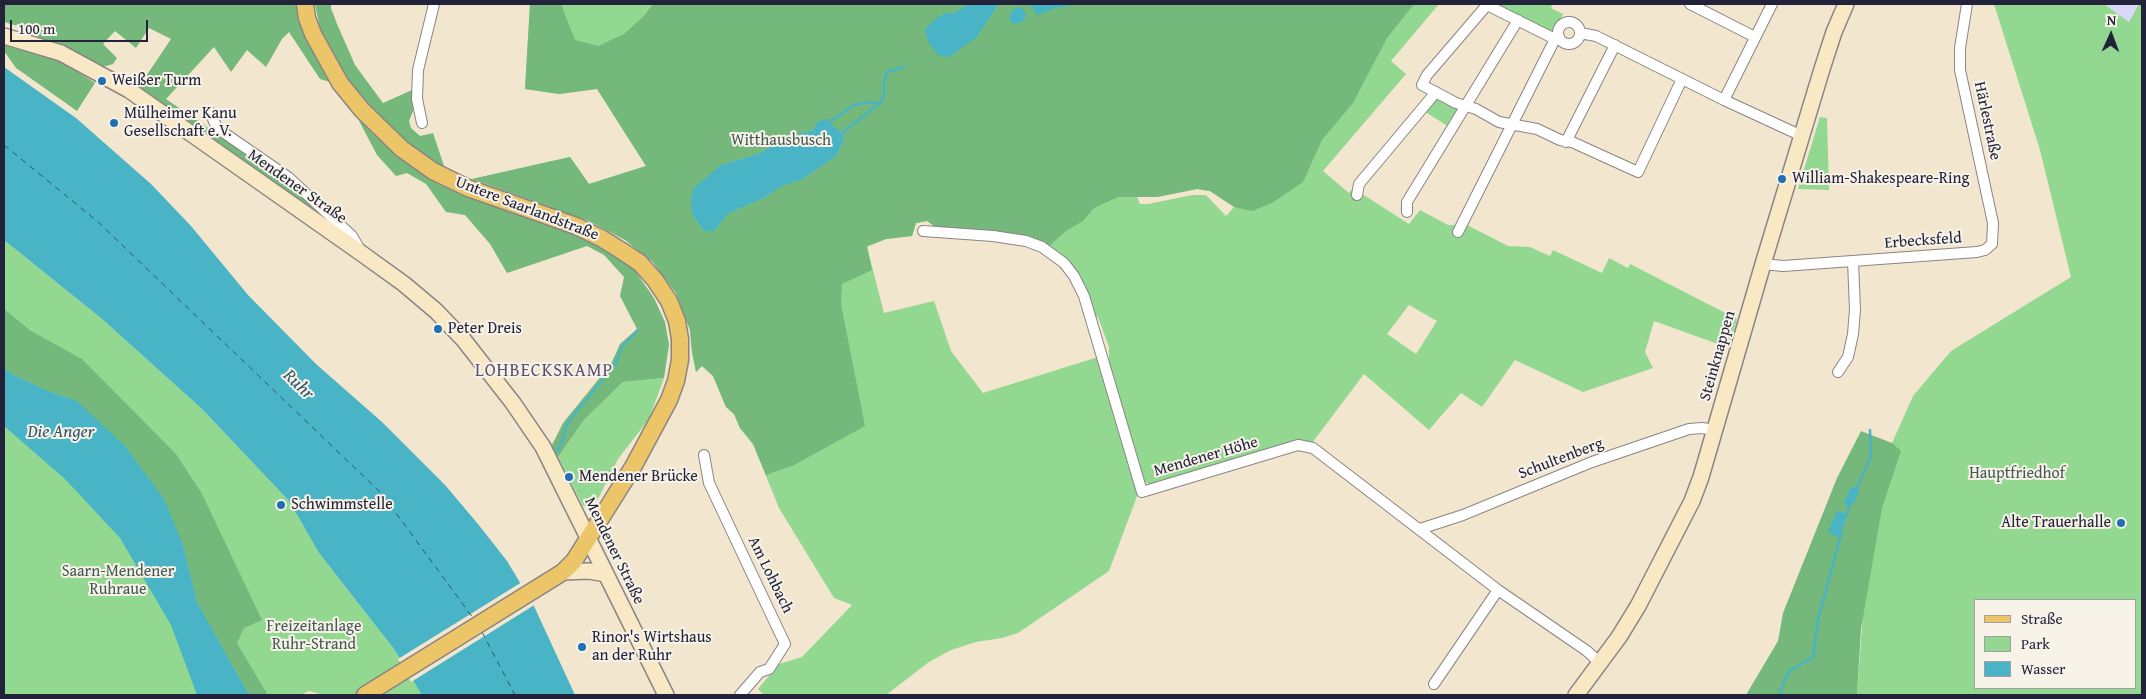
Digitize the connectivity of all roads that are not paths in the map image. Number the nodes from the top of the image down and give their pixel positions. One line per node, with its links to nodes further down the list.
1 (305, 4): 34 (main road, Untere Saarlandstraße)
2 (434, 4): 18 (street)
3 (1690, 4): 10 (street)
4 (1772, 4): 10 (street)
5 (1846, 4): 20 (street, Steinknappen)
6 (1967, 4): 26 (street, Härlestraße)
7 (1518, 20): 11 (street); 14 (street); 16 (street)
8 (1580, 33): 11 (street); 11 (street); 12 (street)
9 (4, 36): 27 (street, Mendener Straße)
10 (1755, 37): 15 (street)
11 (1557, 38): 19 (street)
12 (1615, 45): 13 (street); 21 (street)
13 (1682, 79): 15 (street); 21 (street)
14 (1436, 92): 16 (street); 22 (street)
15 (1724, 100): 20 (street)
16 (1465, 107): 19 (street); 23 (street)
17 (210, 112): 27 (street, Mendener Straße)
18 (422, 123)
19 (1513, 123): 21 (street); 25 (street)
20 (1802, 136): 29 (street, Steinknappen)
21 (1566, 142)
22 (1357, 195)
23 (1407, 212)
24 (923, 231): 33 (street, Mendener Höhe)
25 (1458, 232)
26 (1992, 244): 28 (street, Erbecksfeld)
27 (362, 253): 34 (street, Mendener Straße)
28 (1853, 261): 29 (street, Erbecksfeld); 30 (street)
29 (1762, 264): 31 (street, Steinknappen)
30 (1838, 372)
31 (1715, 430): 33 (street, Schultenberg); 38 (street, Steinknappen)
32 (704, 455): 42 (street, Am Lohbach)
33 (1420, 529): 37 (street, Mendener Höhe)
34 (589, 540): 35 (main road); 36 (street, Mendener Straße)
35 (560, 574): 36 (street); 40 (main road)
36 (606, 574): 41 (street, Mendener Straße)
37 (1498, 590): 38 (street, Mendener Höhe); 39 (street)
38 (1600, 663): 43 (street, Steinknappen)
39 (1434, 684)
40 (365, 695)
41 (666, 695)
42 (740, 695)
43 (1576, 695)

